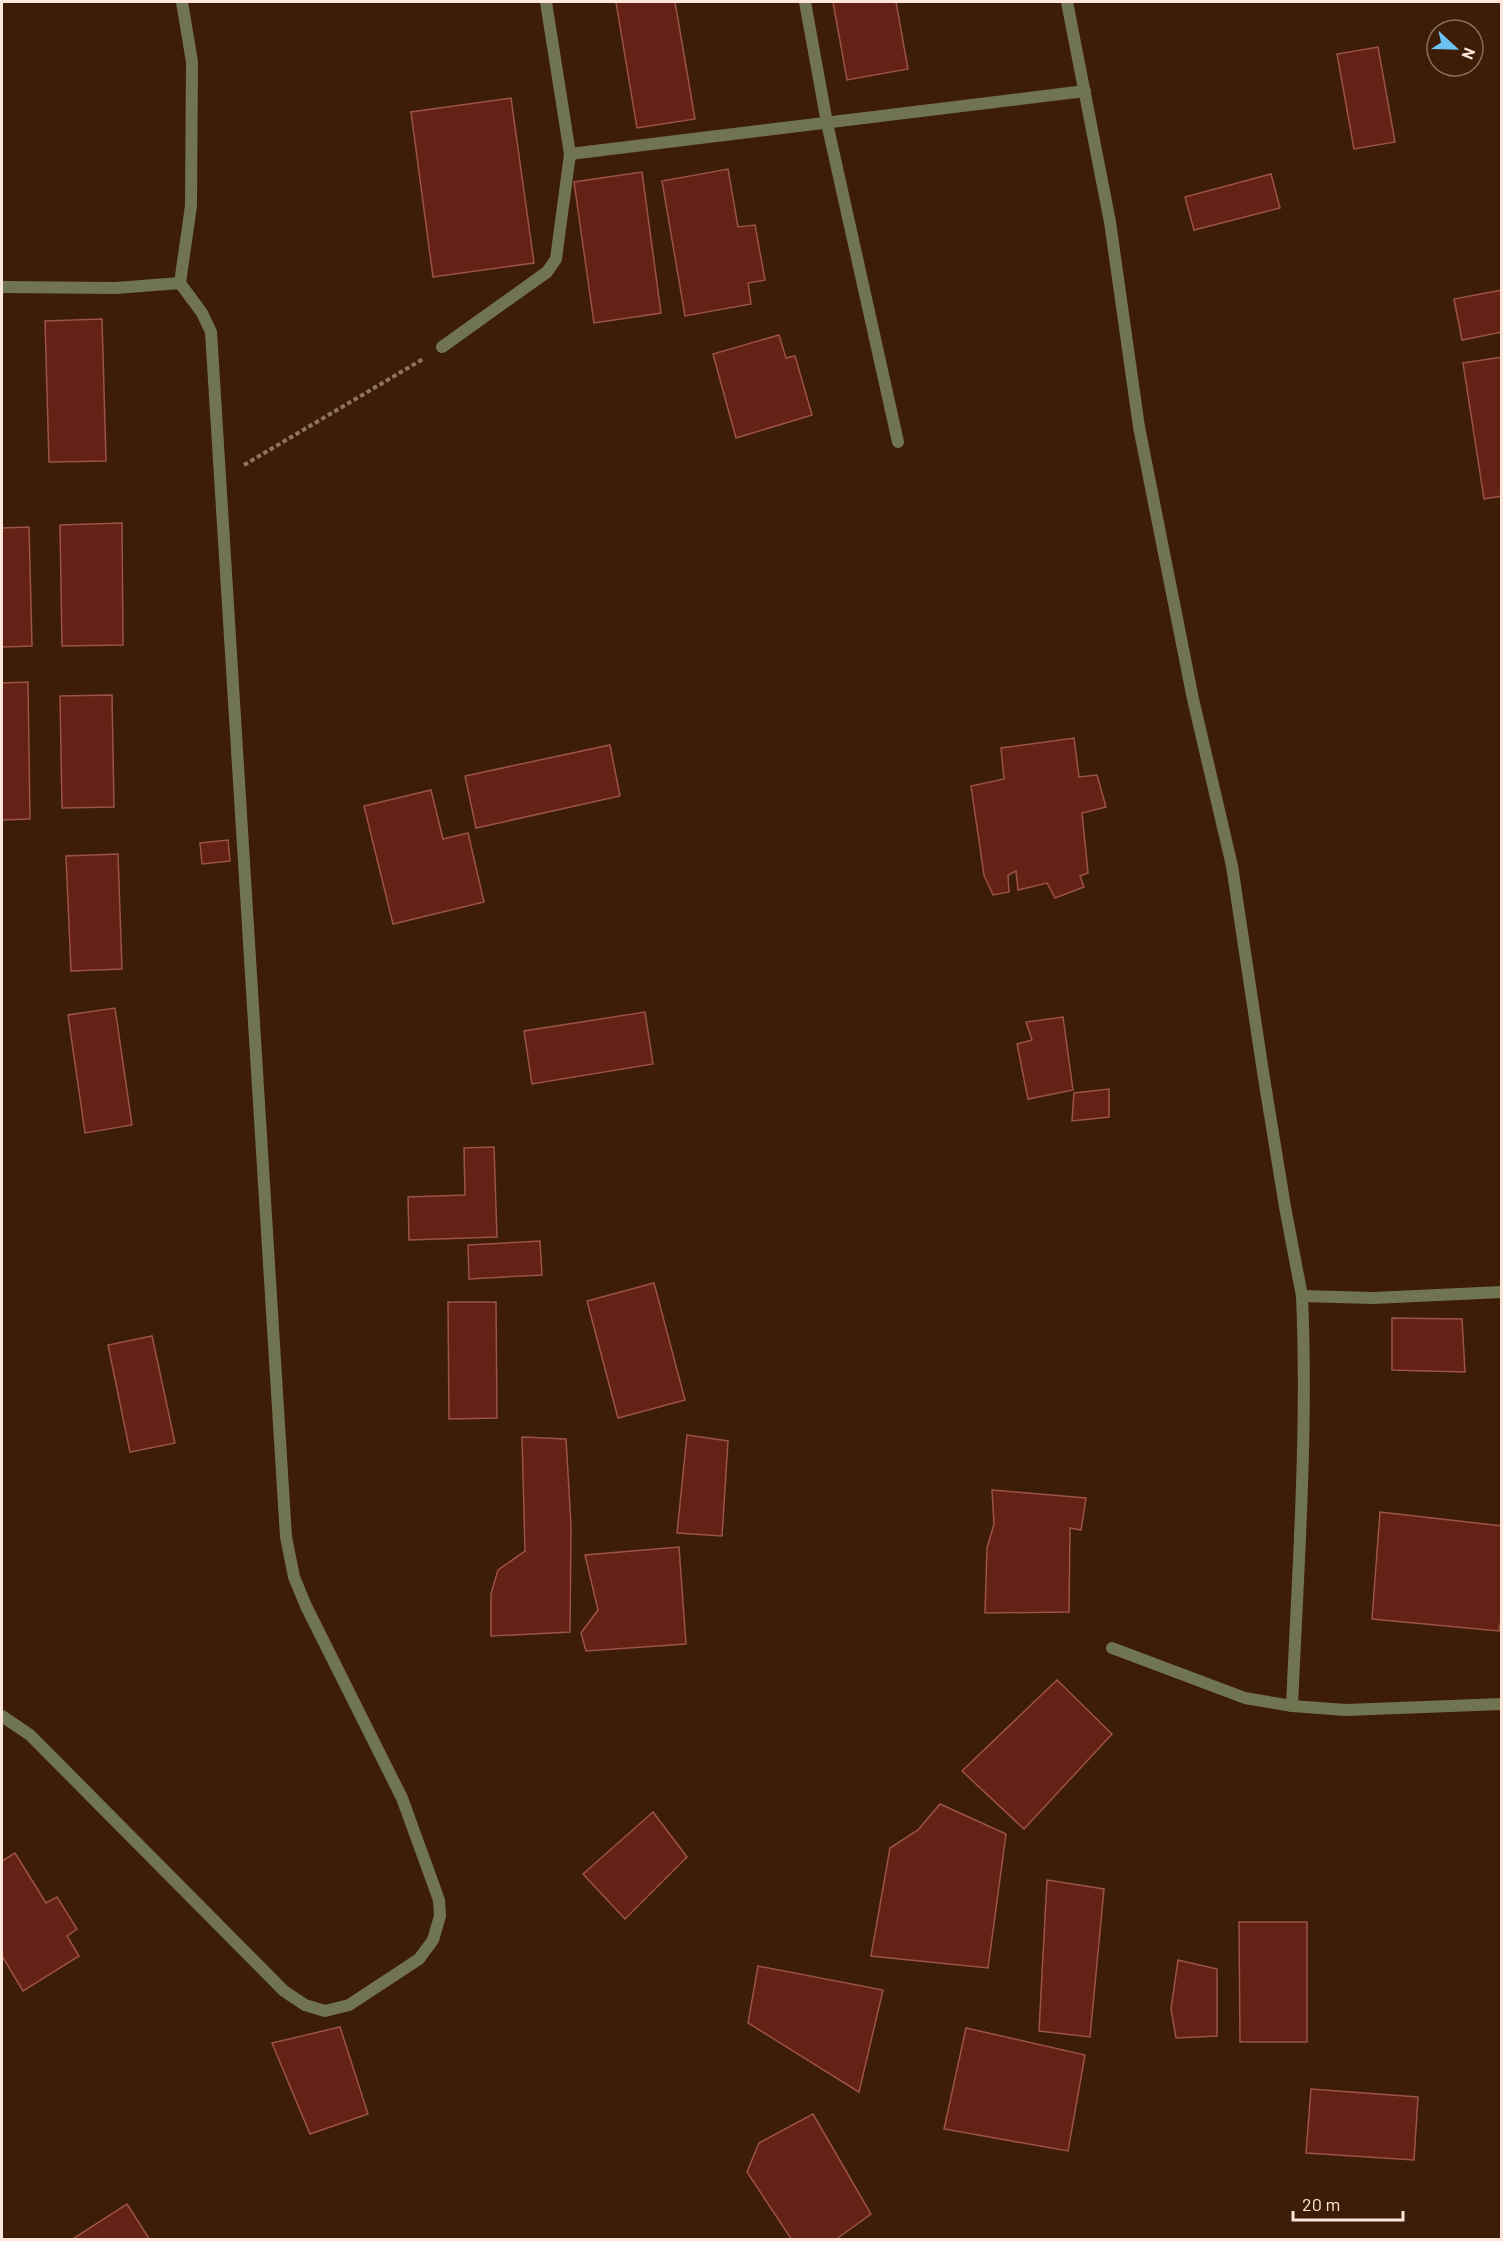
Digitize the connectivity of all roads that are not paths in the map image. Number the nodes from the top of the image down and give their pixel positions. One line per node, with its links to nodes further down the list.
1 (182, 2): 8 (street)
2 (546, 2): 7 (street)
3 (805, 2): 6 (street)
4 (1067, 2): 5 (street)
5 (1085, 91): 6 (street); 13 (street)
6 (827, 123): 7 (street); 11 (street)
7 (570, 154): 10 (street)
8 (180, 283): 9 (street); 17 (street)
9 (2, 287)
10 (442, 347)
11 (898, 442)
12 (1502, 1292): 13 (street)
13 (1302, 1296): 16 (street)
14 (1112, 1648): 16 (street)
15 (1502, 1704): 16 (street)
16 (1292, 1706)
17 (2, 1716)

